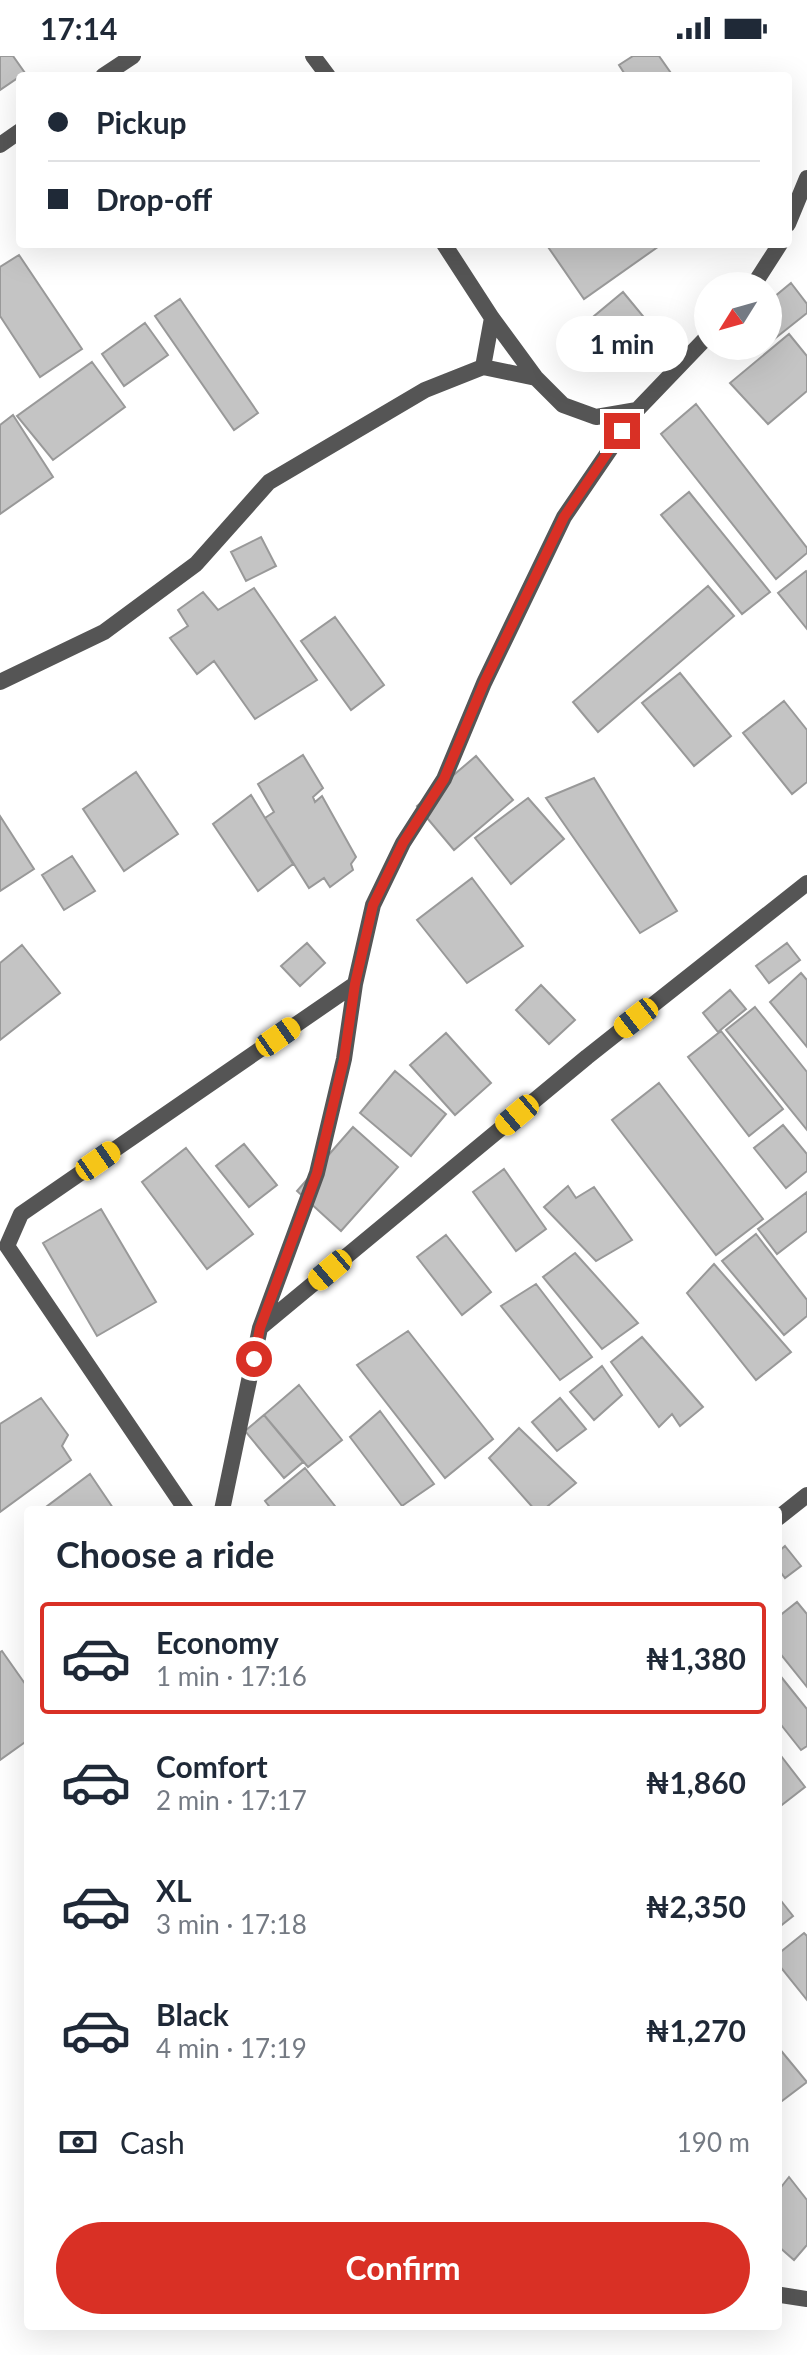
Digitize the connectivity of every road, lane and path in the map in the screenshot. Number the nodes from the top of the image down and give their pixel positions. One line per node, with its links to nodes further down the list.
1 (133, 56): 2 (street)
2 (109, 72)
3 (807, 178): 4 (street)
4 (792, 214)
5 (447, 248): 8 (street)
6 (777, 248): 7 (street)
7 (762, 272)
8 (492, 318): 10 (street); 11 (street)
9 (694, 351): 12 (street)
10 (483, 367): 11 (street); 13 (street)
11 (536, 378): 12 (street)
12 (637, 410): 15 (street)
13 (0, 682)
14 (807, 883): 18 (street)
15 (355, 984): 16 (street); 18 (street)
16 (21, 1214): 17 (street); 20 (street)
17 (0, 1228)
18 (260, 1328): 21 (street)
19 (807, 1495): 22 (street)
20 (183, 1506)
21 (223, 1506)
22 (782, 1515)
23 (782, 2295): 24 (street)
24 (807, 2299)

